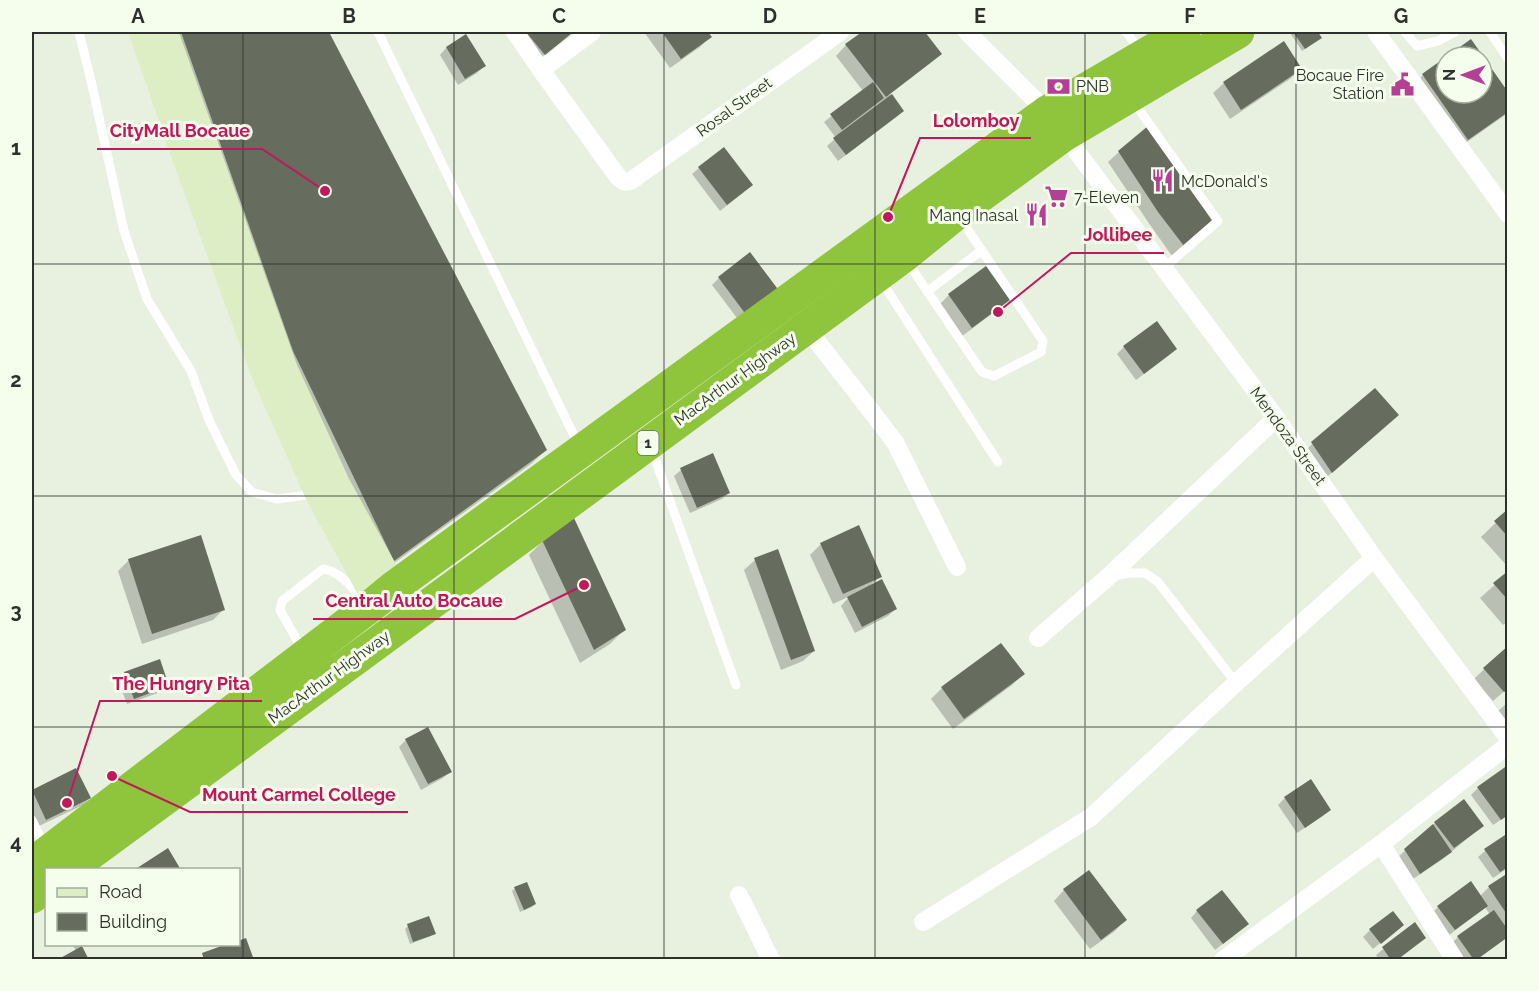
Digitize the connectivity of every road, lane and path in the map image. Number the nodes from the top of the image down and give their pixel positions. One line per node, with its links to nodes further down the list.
1 (79, 32): 32 (lane)
2 (142, 32): 32 (street)
3 (165, 32): 36 (street)
4 (378, 32): 30 (lane)
5 (515, 32): 17 (street)
6 (592, 32): 17 (street)
7 (840, 32): 17 (street, Rosal Street)
8 (967, 32): 19 (street, Mendoza Street)
9 (1184, 32): 15 (highway, MacArthur Highway / 1)
10 (1238, 32): 18 (highway, MacArthur Highway / 1)
11 (1376, 32): 21 (street)
12 (1405, 32): 13 (lane)
13 (1455, 32)
14 (1490, 32): 16 (lane)
15 (1135, 43): 19 (highway, MacArthur Highway / 1)
16 (1508, 59)
17 (541, 70)
18 (1130, 96): 19 (highway, MacArthur Highway / 1); 24 (lane)
19 (1056, 124): 20 (highway, MacArthur Highway / 1); 24 (street, Mendoza Street); 30 (highway, MacArthur Highway / 1)
20 (957, 213): 22 (lane); 23 (highway, MacArthur Highway / 1)
21 (1508, 214)
22 (982, 250): 26 (lane); 26 (lane)
23 (904, 256): 25 (highway, MacArthur Highway / 1); 26 (lane)
24 (1164, 268): 28 (street, Mendoza Street)
25 (877, 274): 27 (highway, MacArthur Highway / 1); 31 (lane)
26 (928, 291)
27 (806, 327): 29 (highway, MacArthur Highway / 1); 34 (street)
28 (1276, 418): 33 (street, Mendoza Street); 35 (street)
29 (651, 441): 37 (highway, MacArthur Highway / 1); 41 (lane)
30 (581, 451): 36 (highway, MacArthur Highway / 1)
31 (998, 462)
32 (318, 494): 36 (street)
33 (1374, 558): 40 (street); 42 (street, Mendoza Street)
34 (957, 567)
35 (1108, 577): 38 (street); 40 (lane)
36 (380, 599): 37 (street); 39 (highway, MacArthur Highway / 1); 39 (lane)
37 (401, 624): 46 (highway, MacArthur Highway / 1)
38 (1038, 638)
39 (306, 656): 46 (highway, MacArthur Highway / 1)
40 (1236, 683): 50 (street)
41 (736, 685)
42 (1508, 738)
43 (1508, 745): 45 (street)
44 (32, 820): 46 (lane)
45 (1381, 844): 52 (street); 53 (street)
46 (49, 862)
47 (45, 887): 49 (highway)
48 (739, 895): 51 (street)
49 (32, 897)
50 (923, 922)
51 (771, 960)
52 (1223, 960)
53 (1455, 960)

